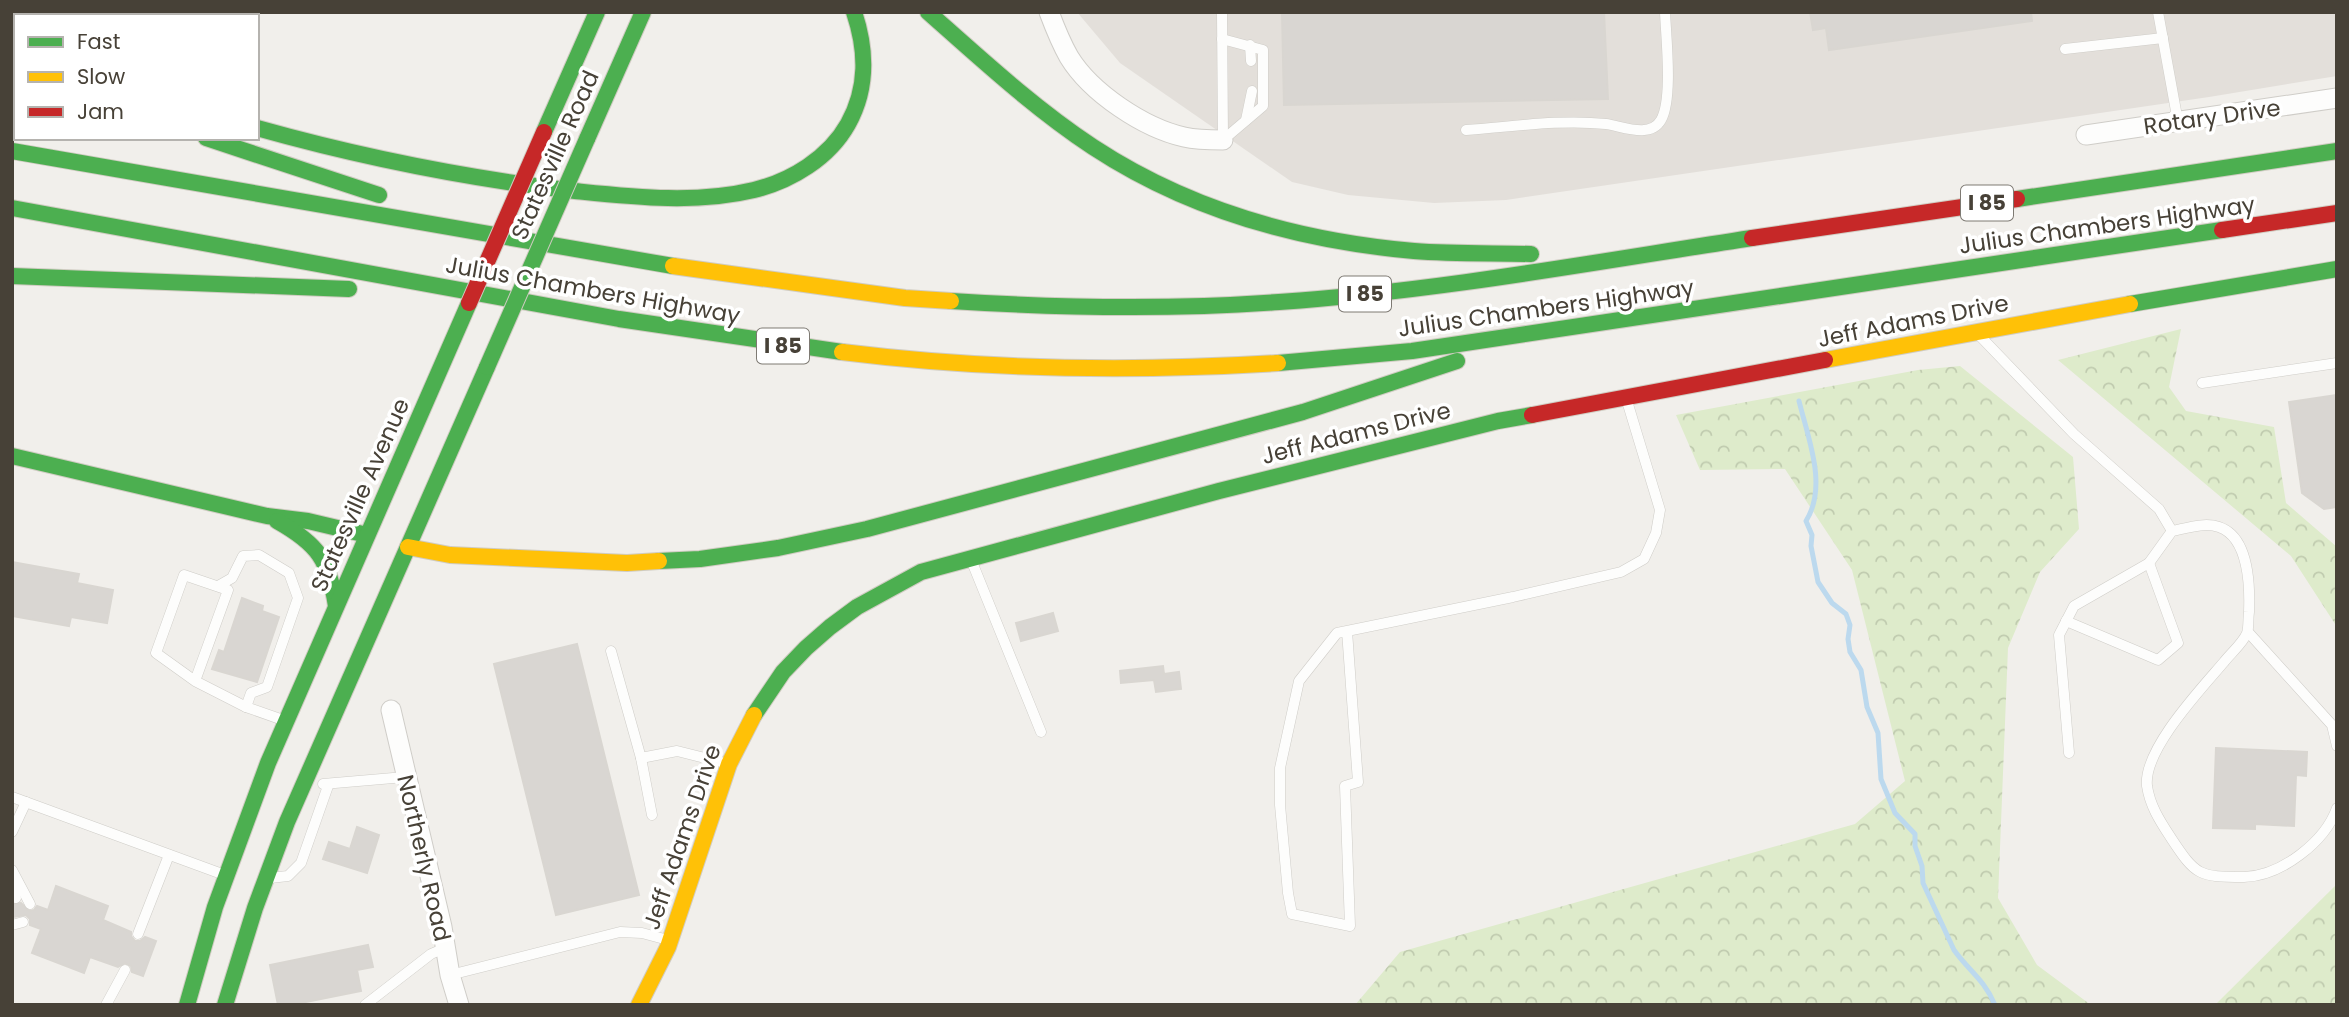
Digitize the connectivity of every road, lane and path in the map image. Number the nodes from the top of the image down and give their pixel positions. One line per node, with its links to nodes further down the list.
1 (597, 12): 40 (main road, Statesville Avenue, bridge)
2 (643, 12): 41 (main road, Statesville Road, bridge)
3 (854, 12): 18 (main road)
4 (928, 12): 28 (main road)
5 (1049, 12): 22 (street)
6 (1222, 12): 10 (lane)
7 (1665, 12): 19 (lane)
8 (2158, 12): 9 (lane)
9 (2163, 38): 12 (lane); 17 (lane)
10 (1222, 39): 11 (lane); 22 (lane)
11 (1250, 45): 13 (lane); 16 (lane)
12 (2065, 49)
13 (1251, 61)
14 (1252, 91): 16 (lane)
15 (2337, 98): 17 (street, Rotary Drive)
16 (1246, 120): 22 (lane)
17 (2178, 121): 20 (street, Rotary Drive)
18 (259, 129)
19 (1466, 130)
20 (2086, 135)
21 (212, 140): 27 (main road)
22 (1223, 140)
23 (12, 151): 27 (main road, Julius Chambers Highway / I 85)
24 (2337, 151): 28 (main road, Julius Chambers Highway / I 85)
25 (12, 208): 31 (main road, Julius Chambers Highway / I 85)
26 (2337, 213): 32 (main road, Julius Chambers Highway / I 85)
27 (506, 237): 28 (main road, Julius Chambers Highway / I 85)
28 (1637, 256)
29 (2337, 269): 33 (main road, Jeff Adams Drive)
30 (12, 276): 31 (main road)
31 (480, 295): 32 (main road, Julius Chambers Highway / I 85)
32 (1548, 331): 41 (main road)
33 (1976, 332): 36 (main road, Jeff Adams Drive); 39 (lane)
34 (2337, 363): 35 (lane)
35 (2202, 383)
36 (1626, 397): 42 (main road, Jeff Adams Drive); 47 (lane)
37 (12, 454): 38 (main road)
38 (267, 516): 40 (main road); 45 (main road)
39 (2172, 531): 43 (lane); 48 (lane)
40 (367, 534): 41 (main road); 45 (main road, Statesville Avenue)
41 (408, 547): 60 (main road)
42 (970, 558): 54 (lane); 58 (main road, Jeff Adams Drive)
43 (2149, 562): 46 (lane); 46 (lane)
44 (218, 586): 50 (lane); 50 (lane); 51 (lane)
45 (336, 606): 53 (main road, Statesville Avenue)
46 (2066, 621): 56 (lane)
47 (1348, 631): 47 (lane)
48 (2248, 632): 55 (lane); 64 (lane)
49 (611, 651): 57 (lane)
50 (195, 681): 51 (lane)
51 (246, 707): 53 (lane)
52 (391, 710): 59 (street, Northerly Road)
53 (285, 721): 69 (main road, Statesville Avenue)
54 (1041, 732)
55 (2337, 746)
56 (2069, 753)
57 (641, 758): 58 (lane); 65 (lane)
58 (729, 764): 77 (main road, Jeff Adams Drive)
59 (405, 777): 61 (lane); 78 (street, Northerly Road)
60 (305, 782): 61 (lane); 70 (main road)
61 (328, 786): 70 (lane)
62 (12, 797): 63 (lane)
63 (26, 802): 66 (lane); 67 (lane)
64 (2337, 808)
65 (652, 814)
66 (12, 832)
67 (169, 855): 69 (lane); 76 (lane)
68 (12, 870): 73 (lane)
69 (225, 876): 82 (main road, Statesville Avenue)
70 (265, 879): 83 (main road)
71 (12, 886): 72 (lane)
72 (16, 898)
73 (30, 904)
74 (23, 922): 75 (lane)
75 (12, 925)
76 (138, 934)
77 (671, 941): 80 (lane); 86 (main road, Jeff Adams Drive)
78 (445, 948): 80 (street, Northerly Road); 84 (lane)
79 (125, 970): 81 (lane)
80 (450, 975): 85 (street, Northerly Road)
81 (107, 1005)
82 (187, 1005)
83 (225, 1005)
84 (365, 1005)
85 (459, 1005)
86 (639, 1005)

